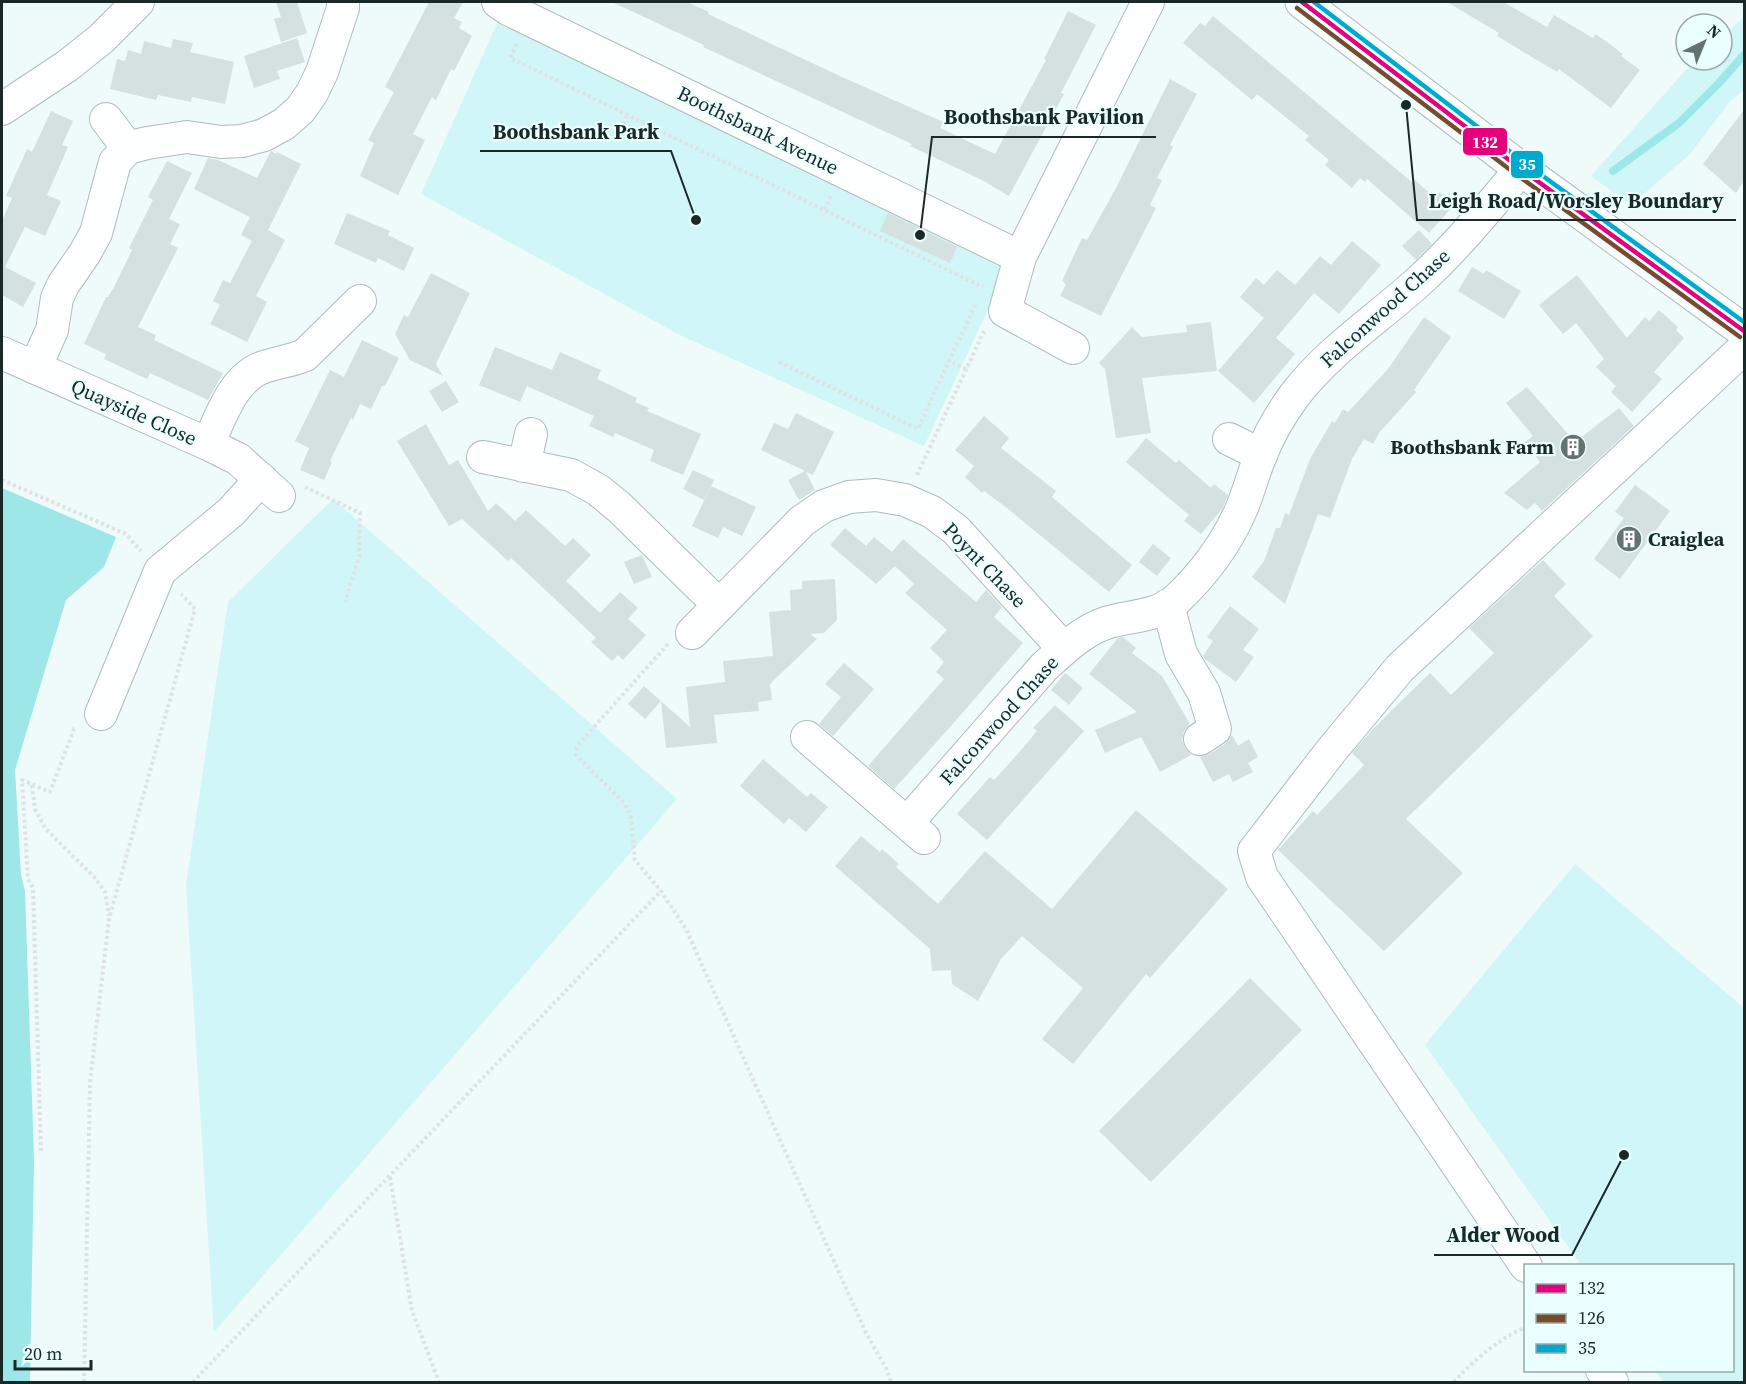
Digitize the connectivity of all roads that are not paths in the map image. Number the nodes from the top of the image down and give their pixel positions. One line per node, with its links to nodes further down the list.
1 (138, 2): 6 (street)
2 (343, 2): 8 (street)
3 (498, 2): 10 (street, Boothsbank Avenue)
4 (1148, 2): 10 (street)
5 (1302, 2): 9 (main road)
6 (2, 109)
7 (106, 119): 8 (street)
8 (128, 148): 16 (street)
9 (1521, 169): 12 (main road); 20 (street, Falconwood Chase)
10 (1020, 257): 13 (street)
11 (360, 301): 19 (street)
12 (1744, 331)
13 (1073, 348)
14 (1744, 348): 30 (street)
15 (2, 354): 16 (street, Quayside Close)
16 (35, 368): 19 (street, Quayside Close)
17 (531, 434): 22 (street)
18 (1229, 439): 20 (street)
19 (208, 444): 27 (street, Quayside Close)
20 (1261, 455): 24 (street, Falconwood Chase)
21 (483, 457): 22 (street)
22 (524, 466): 23 (street)
23 (719, 605): 25 (street, Poynt Chase); 26 (street, Poynt Chase)
24 (1168, 605): 26 (street, Falconwood Chase); 29 (street)
25 (692, 633)
26 (1064, 649): 28 (street, Falconwood Chase)
27 (101, 714)
28 (807, 737)
29 (1200, 739)
30 (1526, 1264)

